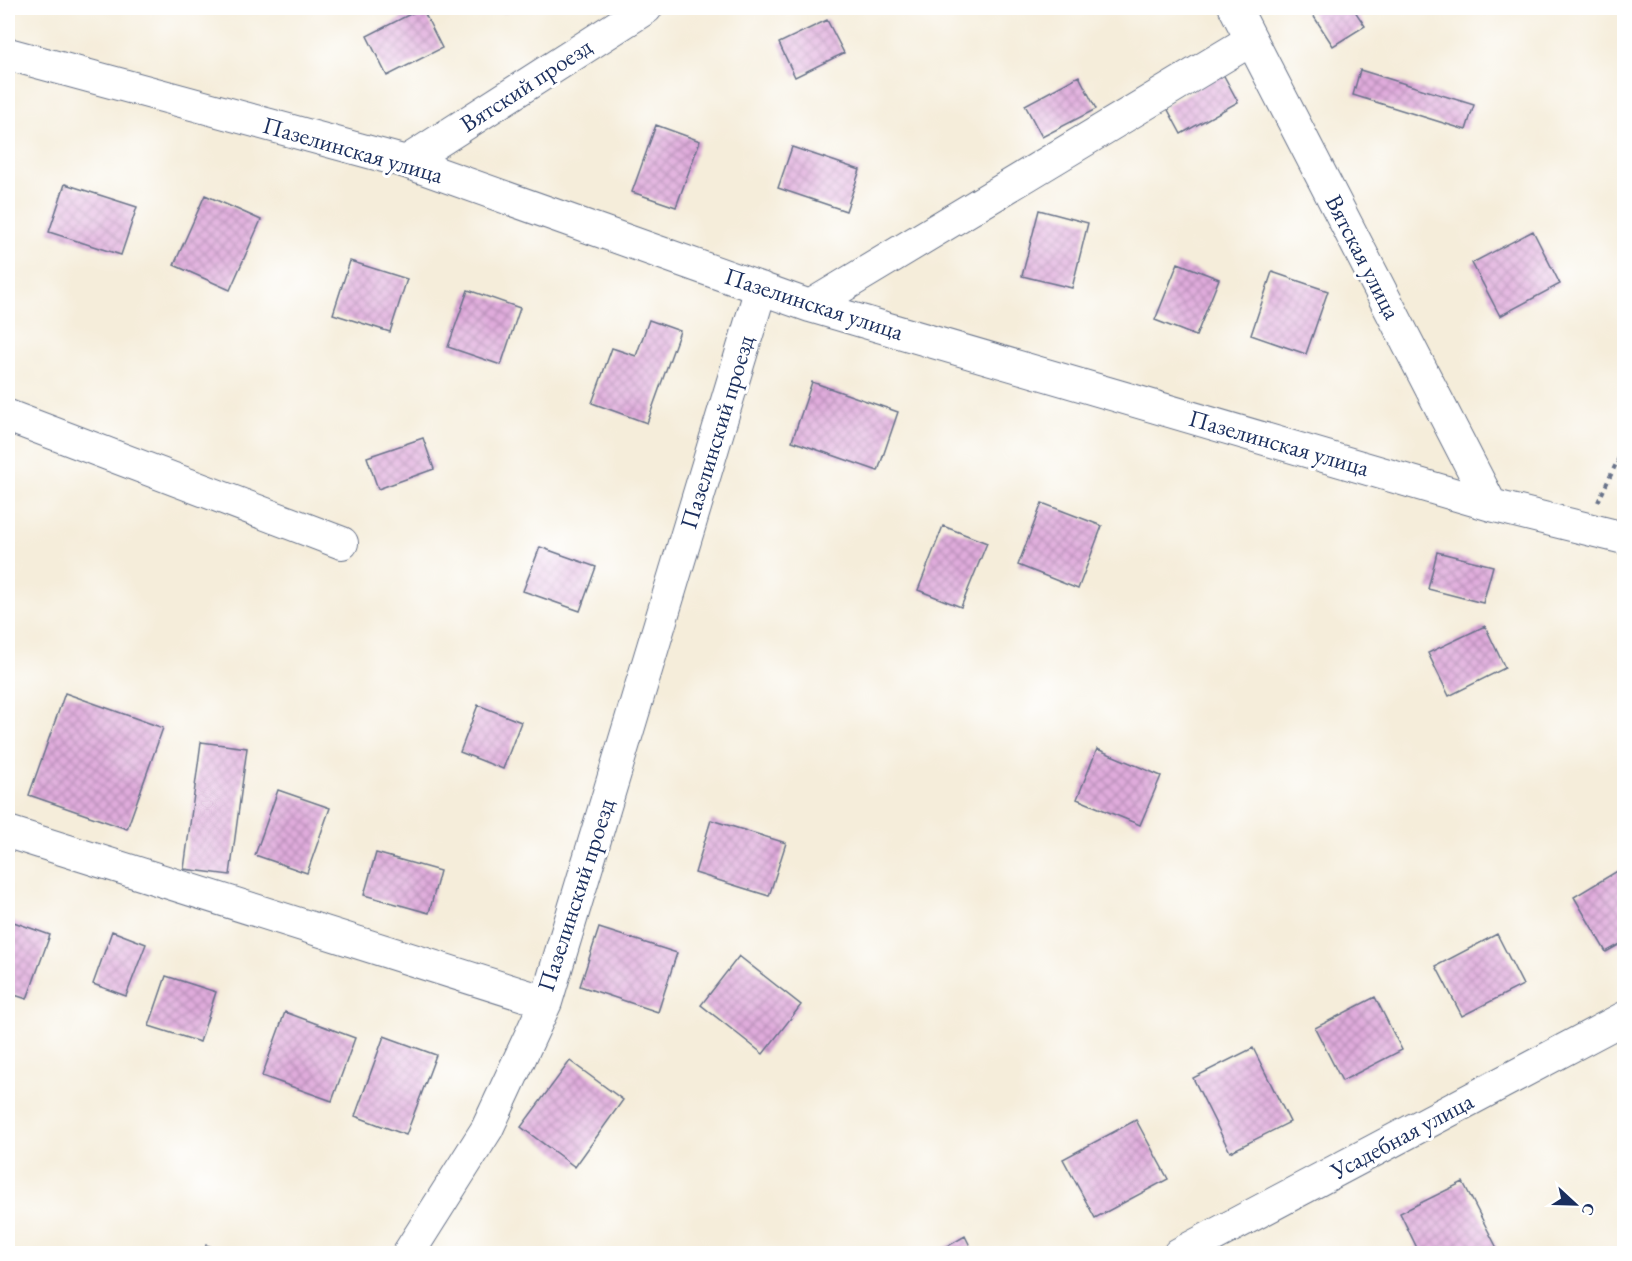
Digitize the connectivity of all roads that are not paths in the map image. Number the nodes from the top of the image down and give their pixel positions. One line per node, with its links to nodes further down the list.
1 (646, 8): 5 (street, Вятский проезд)
2 (1235, 8): 3 (street, Вятская улица)
3 (1251, 40): 7 (street); 9 (street, Вятская улица)
4 (8, 54): 5 (street, Пазелинская улица)
5 (406, 162): 6 (street, Пазелинская улица)
6 (761, 288): 7 (street, Пазелинская улица); 13 (street, Пазелинский проезд)
7 (810, 306): 9 (street, Пазелинская улица)
8 (8, 416): 11 (street)
9 (1491, 506): 10 (street, Пазелинская улица)
10 (1624, 538)
11 (342, 543)
12 (8, 832): 13 (street, Пазелинский проезд)
13 (546, 1002): 15 (street)
14 (1624, 1018): 16 (street, Усадебная улица)
15 (408, 1254)
16 (1179, 1254)

